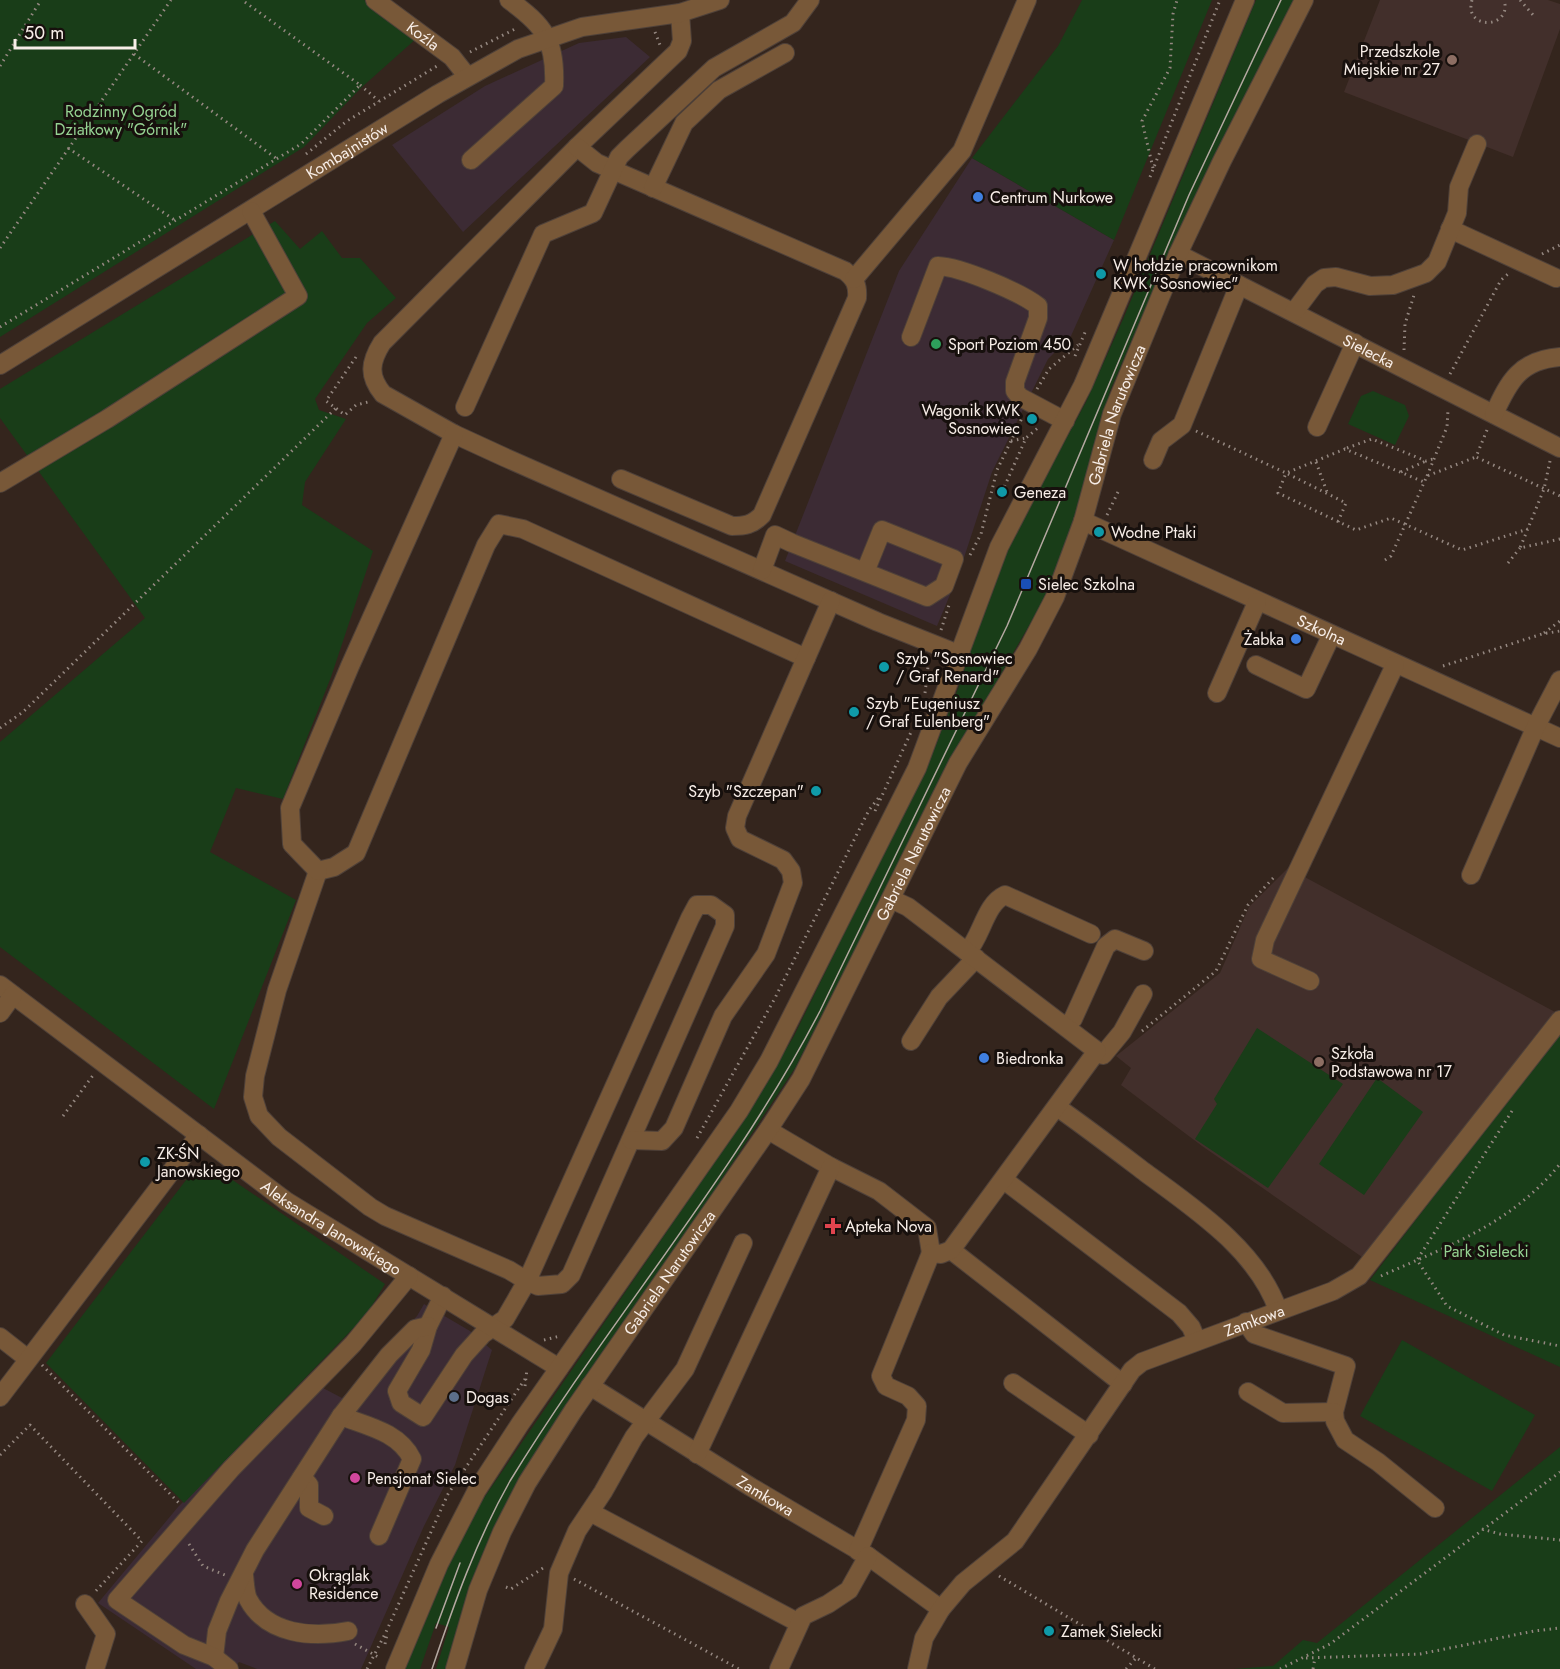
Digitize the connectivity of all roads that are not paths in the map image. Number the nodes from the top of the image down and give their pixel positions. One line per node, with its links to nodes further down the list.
1 (375, 0): 11 (street, Koźla)
2 (509, 0): 9 (street)
3 (720, 0): 8 (street, Kombajnistów)
4 (810, 0): 15 (street)
5 (1027, 0): 21 (street)
6 (1245, 0): 30 (street, Gabriela Narutowicza)
7 (1304, 0): 19 (street, Gabriela Narutowicza)
8 (680, 13): 9 (street, Kombajnistów); 13 (street)
9 (548, 37): 11 (street, Kombajnistów); 14 (street)
10 (785, 53): 16 (street)
11 (467, 76): 17 (street, Kombajnistów)
12 (1477, 144): 18 (street)
13 (577, 147): 15 (street); 32 (street)
14 (471, 160)
15 (612, 170): 16 (street); 28 (street)
16 (653, 188): 21 (street)
17 (251, 211): 27 (street, Kombajnistów); 36 (street)
18 (1450, 230): 20 (street); 23 (street)
19 (1178, 254): 22 (street, Sielecka); 37 (street, Gabriela Narutowicza)
20 (1556, 278)
21 (854, 279): 35 (street)
22 (1239, 285): 23 (street, Sielecka); 34 (street)
23 (1294, 312): 25 (street, Sielecka)
24 (911, 337): 30 (street)
25 (1355, 343): 29 (street, Sielecka); 31 (street)
26 (1560, 357): 29 (street)
27 (0, 365)
28 (465, 407)
29 (1494, 414): 33 (street, Sielecka)
30 (1065, 421): 43 (street, Gabriela Narutowicza)
31 (1317, 427)
32 (454, 434): 38 (street); 51 (street)
33 (1558, 441)
34 (1153, 460)
35 (621, 479)
36 (0, 483)
37 (1083, 521): 41 (street, Szkolna); 53 (street, Gabriela Narutowicza)
38 (762, 570): 39 (street); 40 (street)
39 (865, 572): 39 (street)
40 (831, 601): 43 (street); 44 (street)
41 (1257, 602): 42 (street, Szkolna); 48 (street)
42 (1331, 636): 45 (street); 46 (street, Szkolna)
43 (961, 655): 84 (street, Gabriela Narutowicza)
44 (806, 658): 51 (street); 68 (street)
45 (1256, 665)
46 (1395, 665): 49 (street, Szkolna); 57 (street)
47 (1560, 680): 49 (street)
48 (1216, 693)
49 (1536, 726): 50 (street, Szkolna); 52 (street)
50 (1560, 738)
51 (318, 871): 75 (street)
52 (1471, 875)
53 (891, 899): 56 (street); 66 (street, Gabriela Narutowicza)
54 (1090, 934): 56 (street)
55 (1144, 951): 62 (street)
56 (971, 955): 62 (street); 63 (street)
57 (1310, 981)
58 (7, 990): 60 (street); 67 (street, Aleksandra Janowskiego)
59 (1143, 994): 64 (street)
60 (0, 1012)
61 (1560, 1020): 77 (street, Zamkowa)
62 (1066, 1026): 65 (street)
63 (911, 1041)
64 (1103, 1055)
65 (1058, 1107): 70 (street); 77 (street)
66 (768, 1130): 69 (street); 87 (street, Gabriela Narutowicza)
67 (199, 1135): 74 (street, Aleksandra Janowskiego); 83 (street)
68 (631, 1140): 75 (street); 75 (street)
69 (831, 1167): 73 (street); 94 (street)
70 (1004, 1180): 72 (street); 82 (street)
71 (743, 1243): 92 (street)
72 (951, 1250): 73 (street); 86 (street)
73 (931, 1253): 100 (street)
74 (409, 1276): 76 (street, Aleksandra Janowskiego); 102 (street)
75 (527, 1281): 80 (street)
76 (443, 1296): 79 (street); 80 (street, Aleksandra Janowskiego)
77 (1278, 1310): 78 (street, Zamkowa)
78 (1246, 1322): 82 (street, Zamkowa); 90 (street)
79 (428, 1326): 80 (street); 91 (street)
80 (494, 1328): 84 (street, Aleksandra Janowskiego)
81 (0, 1337): 83 (street)
82 (1197, 1341): 86 (street, Zamkowa)
83 (34, 1361): 89 (street)
84 (559, 1368): 111 (street, Gabriela Narutowicza)
85 (1013, 1383): 93 (street)
86 (1123, 1384): 93 (street, Zamkowa)
87 (590, 1386): 92 (street, Zamkowa); 112 (street, Gabriela Narutowicza)
88 (1248, 1392): 90 (street)
89 (0, 1397)
90 (1334, 1412): 96 (street)
91 (340, 1416): 95 (street); 99 (street)
92 (647, 1423): 94 (street, Zamkowa); 97 (street)
93 (1089, 1435): 104 (street, Zamkowa)
94 (697, 1454): 100 (street, Zamkowa)
95 (302, 1477): 98 (street); 101 (street)
96 (1435, 1508)
97 (590, 1512): 106 (street); 113 (street)
98 (324, 1516)
99 (379, 1536)
100 (863, 1553): 104 (street, Zamkowa); 106 (street)
101 (242, 1579): 107 (street); 108 (street)
102 (117, 1600): 105 (street); 108 (street)
103 (85, 1604): 105 (street)
104 (940, 1609): 115 (street, Zamkowa)
105 (98, 1622): 109 (street)
106 (799, 1623): 114 (street)
107 (348, 1631)
108 (213, 1657): 110 (street)
109 (95, 1669)
110 (229, 1669)
111 (395, 1669)
112 (454, 1669)
113 (534, 1669)
114 (779, 1669)
115 (916, 1669)

